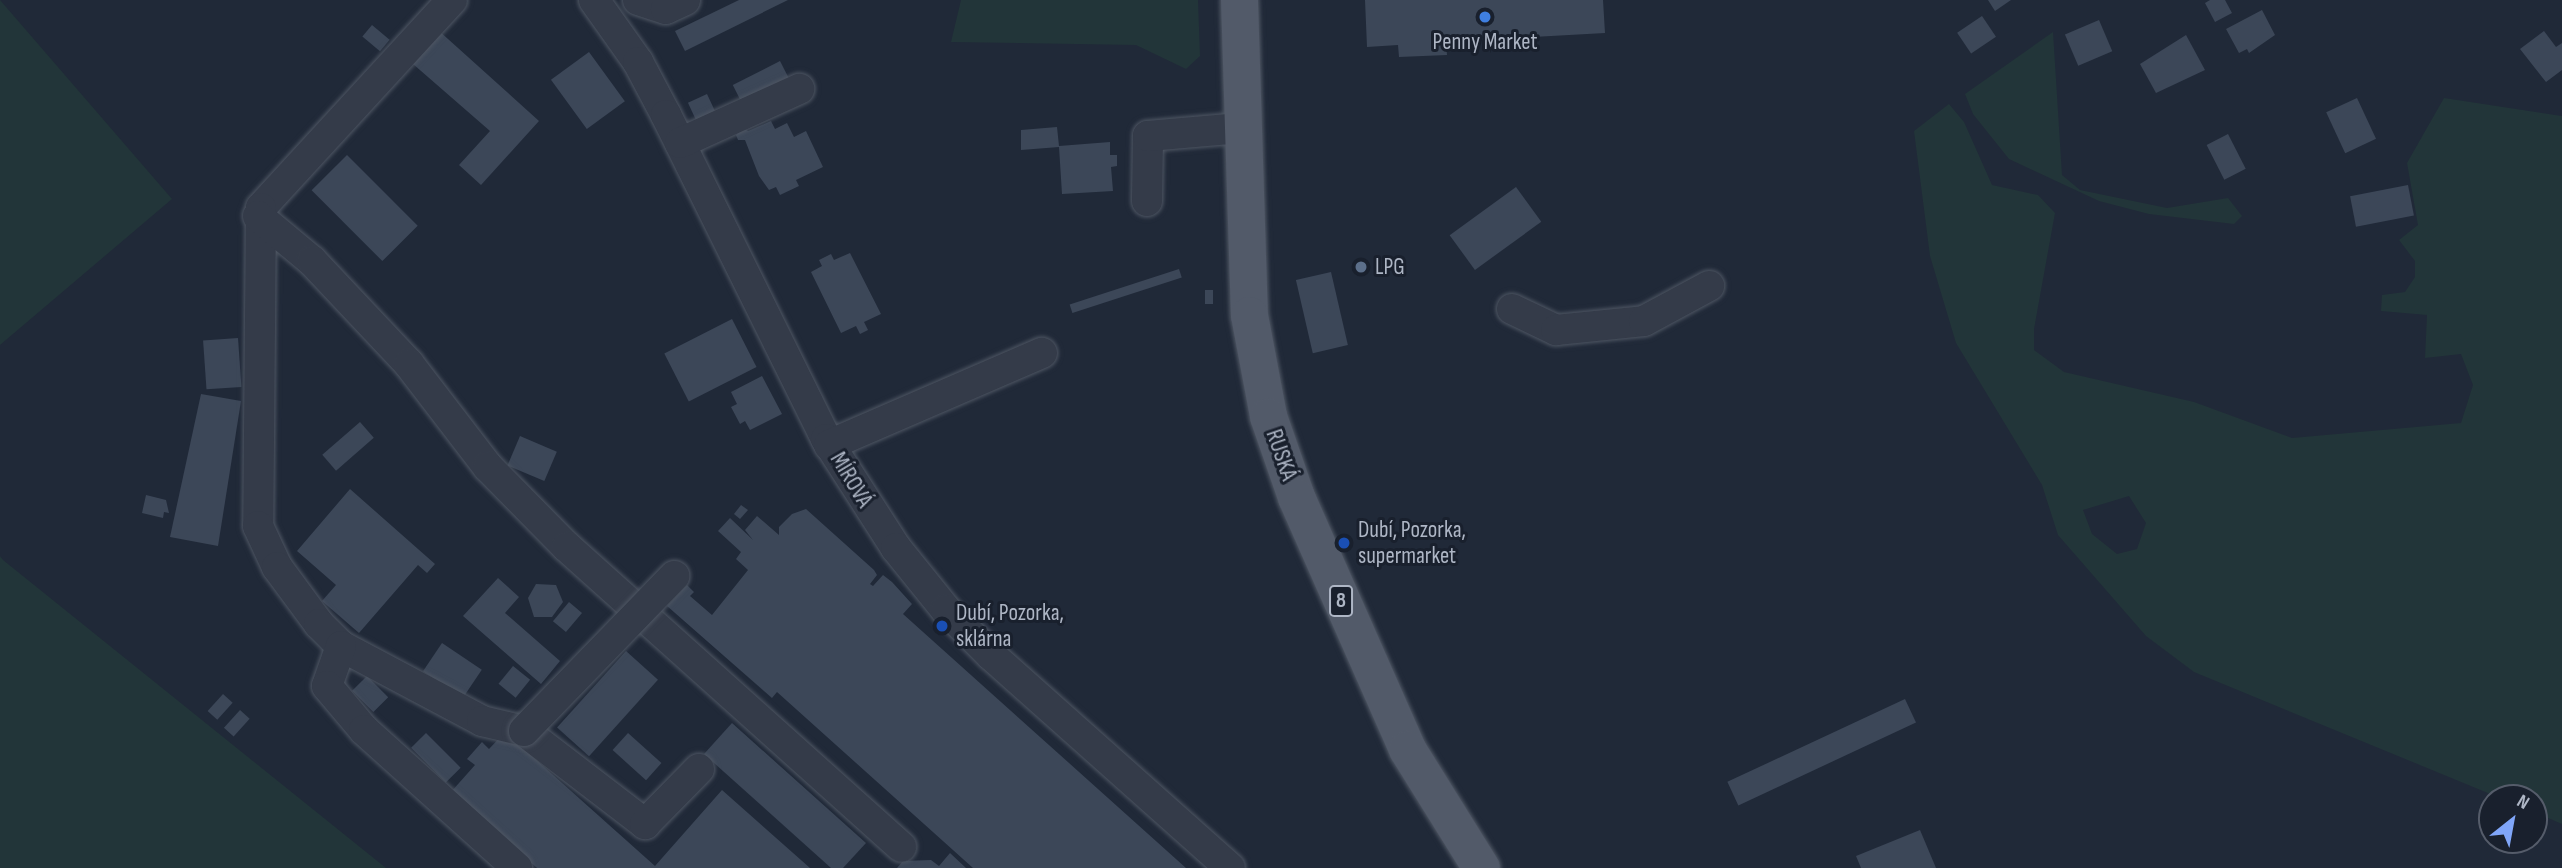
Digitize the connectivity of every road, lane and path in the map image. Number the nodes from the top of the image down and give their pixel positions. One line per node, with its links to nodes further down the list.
1 (452, 0): 10 (street)
2 (638, 0): 3 (street)
3 (685, 0)
4 (1240, 0): 7 (main road, RUSKÁ / 8)
5 (602, 2): 8 (street, MÍROVÁ)
6 (799, 89): 8 (street)
7 (1241, 128): 9 (street); 22 (main road, RUSKÁ / 8)
8 (680, 143): 14 (street, MÍROVÁ)
9 (1147, 201)
10 (258, 216): 16 (street); 19 (street)
11 (1709, 286): 12 (street)
12 (1512, 309)
13 (1042, 353): 14 (street)
14 (829, 445): 21 (street, MÍROVÁ)
15 (674, 576): 17 (street, bridge)
16 (341, 646): 17 (street); 20 (street)
17 (524, 731): 18 (street)
18 (699, 769)
19 (901, 847)
20 (516, 868)
21 (1230, 868)
22 (1481, 868)

